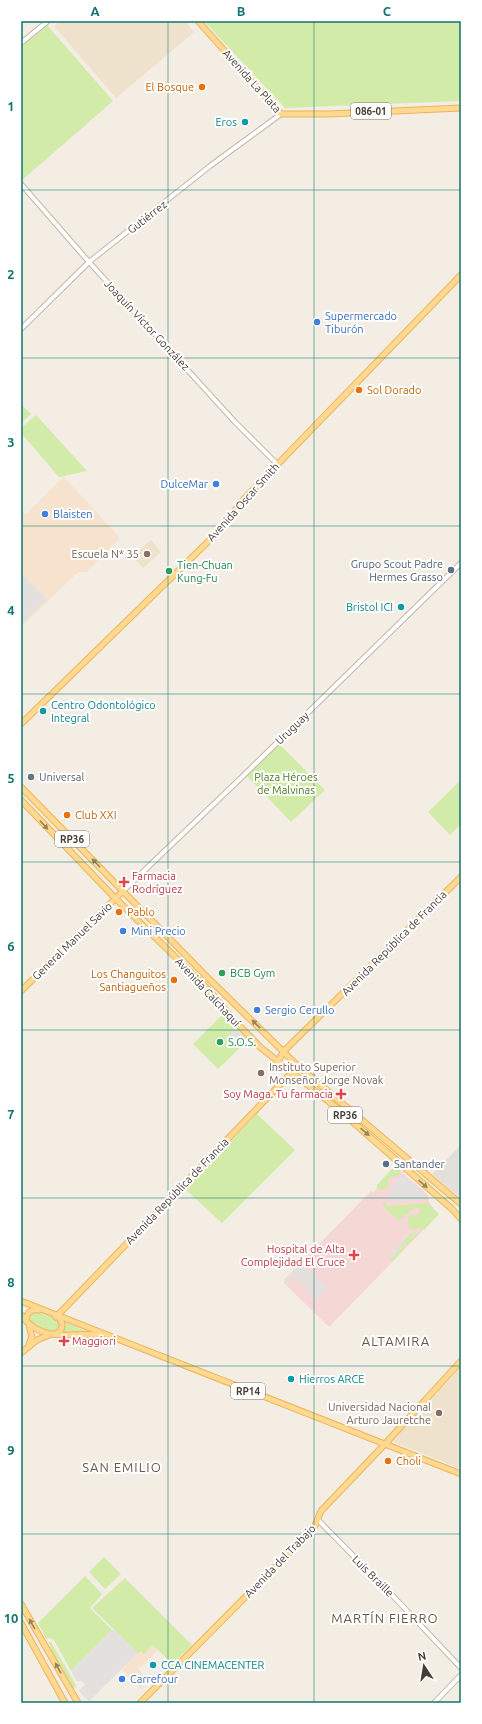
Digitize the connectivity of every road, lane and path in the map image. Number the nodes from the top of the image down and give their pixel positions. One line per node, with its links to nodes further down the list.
1 (48, 21): 3 (street)
2 (198, 21): 5 (main road, Avenida La Plata)
3 (21, 43)
4 (461, 108): 5 (main road, Avenida La Plata / 086-01)
5 (281, 114): 7 (street, Gutiérrez)
6 (21, 184): 7 (street, Joaquín Víctor González)
7 (89, 262): 9 (street, Gutiérrez); 10 (street, Joaquín Víctor González)
8 (461, 275): 10 (main road, Avenida Oscar Smith)
9 (21, 329)
10 (278, 464): 12 (main road, Avenida Oscar Smith)
11 (461, 563): 16 (street, Uruguay)
12 (21, 724)
13 (21, 787): 16 (main road, Avenida Calchaquí / RP36, one-way to 13)
14 (21, 800): 17 (main road, Avenida Calchaquí / RP36, one-way to 17)
15 (461, 877): 19 (main road, Avenida República de Francia)
16 (123, 891): 17 (main road, General Manuel Savio); 19 (main road, Avenida Calchaquí / RP36, one-way to 16)
17 (116, 899): 18 (main road, General Manuel Savio); 20 (main road, Avenida Calchaquí / RP36)
18 (21, 991)
19 (284, 1051): 20 (main road, Avenida República de Francia); 21 (main road, Avenida Calchaquí / RP36)
20 (278, 1061): 22 (main road, Avenida Calchaquí / RP36)
21 (298, 1066): 22 (main road, Avenida República de Francia); 23 (main road, Avenida Calchaquí / RP36)
22 (292, 1071): 24 (main road, Avenida Calchaquí / RP36, one-way to 24); 28 (main road, Avenida República de Francia)
23 (461, 1204)
24 (461, 1219)
25 (21, 1302): 26 (main road)
26 (39, 1310): 28 (main road); 29 (main road)
27 (21, 1315): 29 (main road)
28 (57, 1317): 30 (main road); 31 (main road, RP14)
29 (28, 1324): 30 (main road); 32 (main road)
30 (53, 1334): 31 (main road, RP14); 32 (main road)
31 (111, 1337): 35 (main road, RP14)
32 (28, 1346): 33 (main road)
33 (21, 1353)
34 (461, 1361): 35 (main road, Avenida del Trabajo)
35 (385, 1444): 36 (main road, RP14); 37 (main road, Avenida del Trabajo)
36 (461, 1474)
37 (318, 1520): 40 (street, Luis Braille); 44 (main road, Avenida del Trabajo)
38 (21, 1604): 43 (main road, one-way to 38)
39 (21, 1623): 42 (main road)
40 (461, 1668)
41 (461, 1674): 45 (street)
42 (65, 1703)
43 (78, 1703)
44 (140, 1703)
45 (434, 1703)

